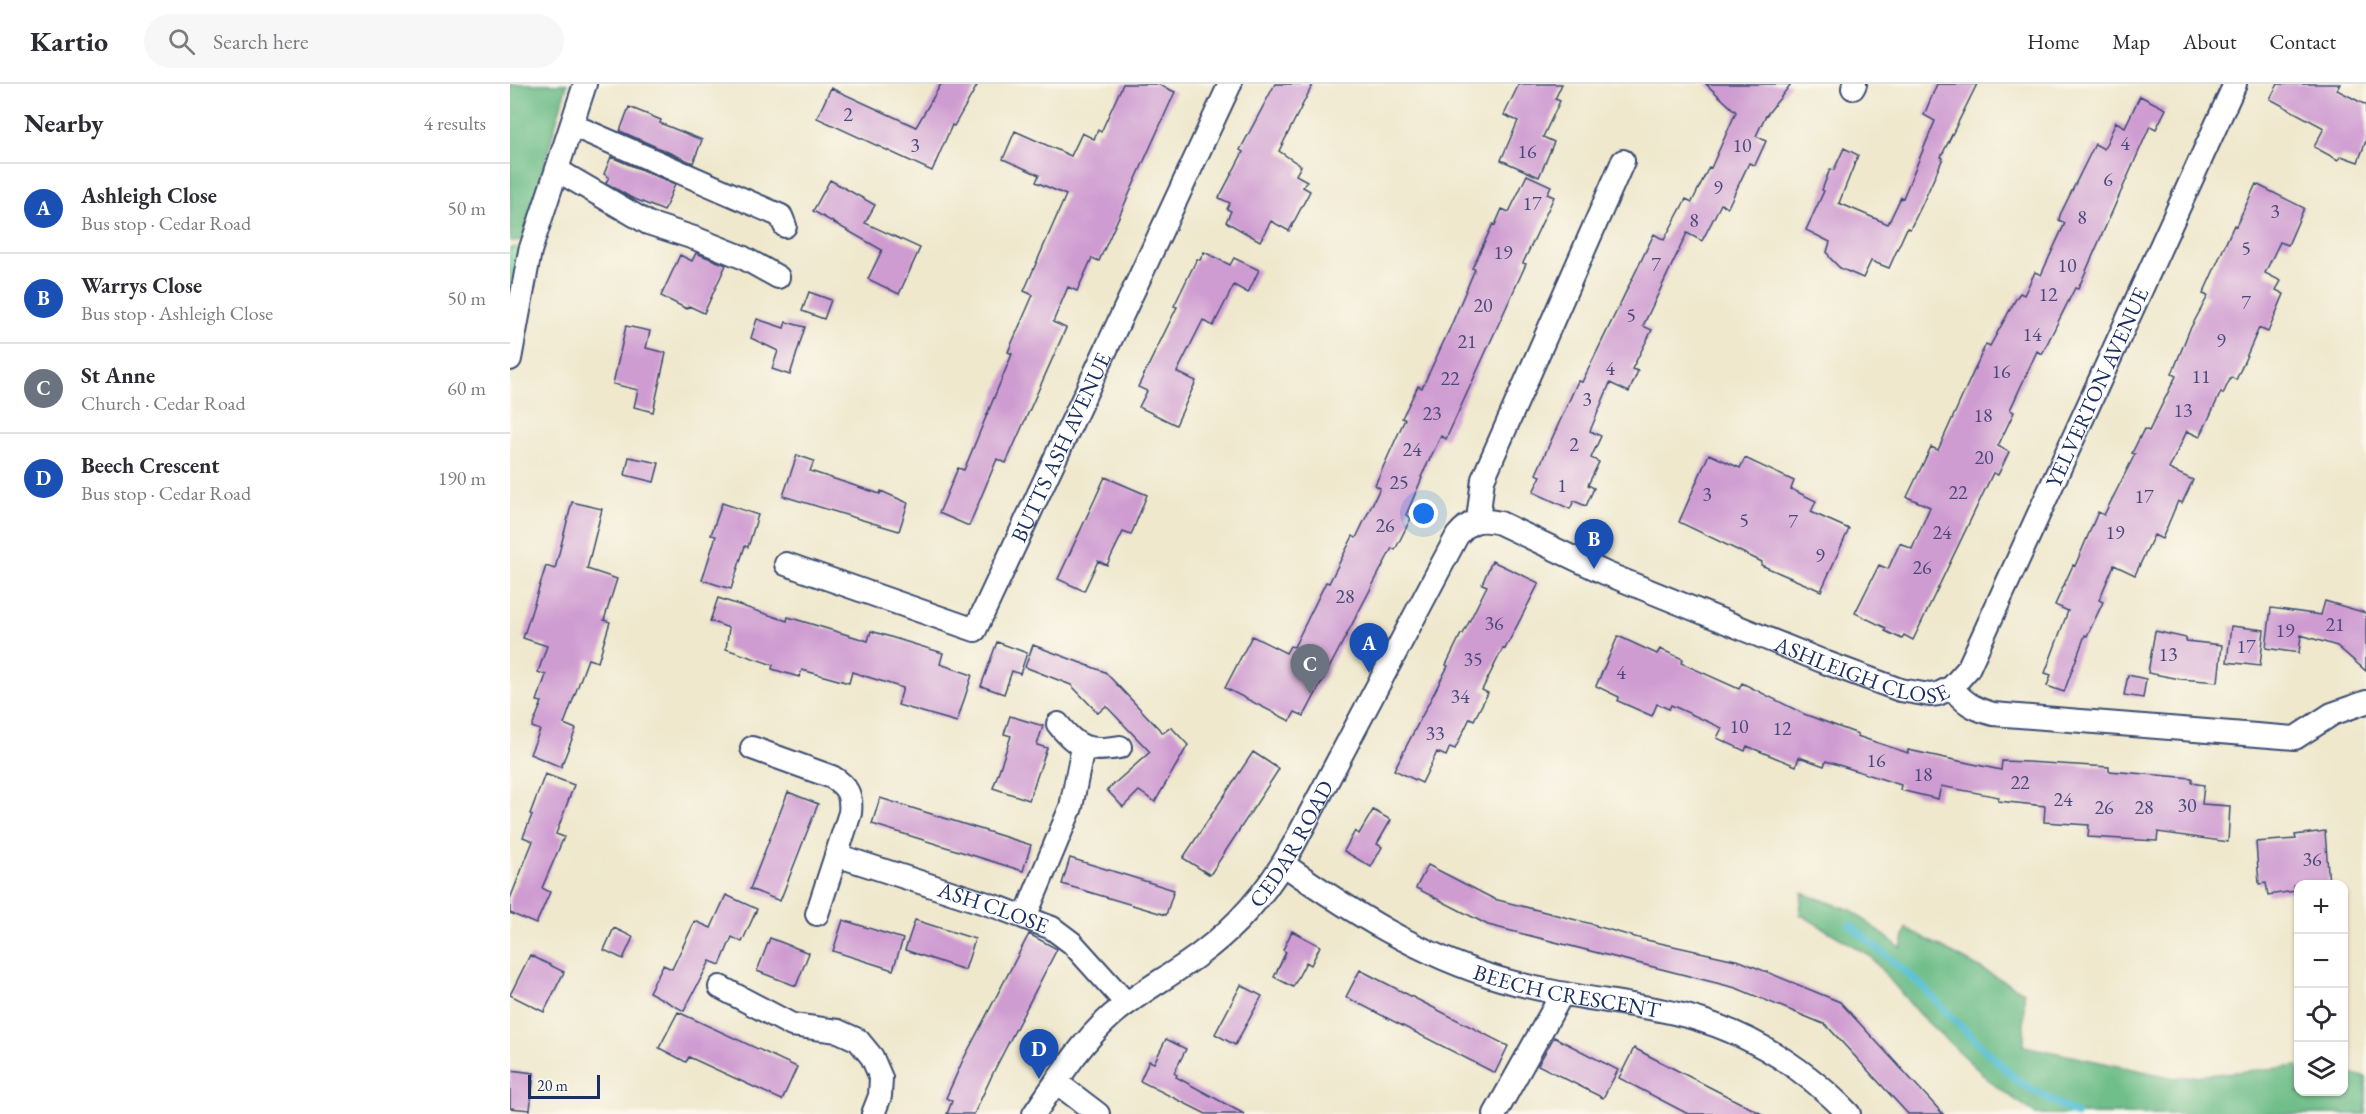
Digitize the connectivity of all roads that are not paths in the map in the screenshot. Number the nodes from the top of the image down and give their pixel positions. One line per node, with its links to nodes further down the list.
1 (585, 84): 4 (street)
2 (1230, 84): 11 (street, BUTTS ASH AVENUE)
3 (2235, 84): 12 (street, YELVERTON AVENUE)
4 (572, 125): 6 (street); 7 (street)
5 (1623, 161): 10 (street)
6 (557, 170): 8 (street); 9 (street)
7 (785, 226)
8 (778, 277)
9 (510, 359)
10 (1478, 520): 12 (street, ASHLEIGH CLOSE); 19 (street, CEDAR ROAD)
11 (786, 564)
12 (1952, 687): 13 (street, ASHLEIGH CLOSE)
13 (2366, 702)
14 (1058, 724): 15 (street)
15 (1083, 747): 16 (street); 21 (street)
16 (1120, 747)
17 (752, 748): 18 (street)
18 (836, 855): 20 (street); 21 (street, ASH CLOSE)
19 (1283, 864): 23 (street, BEECH CRESCENT); 24 (street, CEDAR ROAD)
20 (817, 914)
21 (1025, 917): 24 (street, ASH CLOSE)
22 (720, 987): 26 (street)
23 (1562, 993): 29 (street); 30 (street, BEECH CRESCENT)
24 (1126, 1004): 25 (street, CEDAR ROAD)
25 (1056, 1082): 27 (street, CEDAR ROAD); 28 (street)
26 (873, 1114)
27 (1034, 1114)
28 (1098, 1114)
29 (1495, 1114)
30 (1849, 1114)

